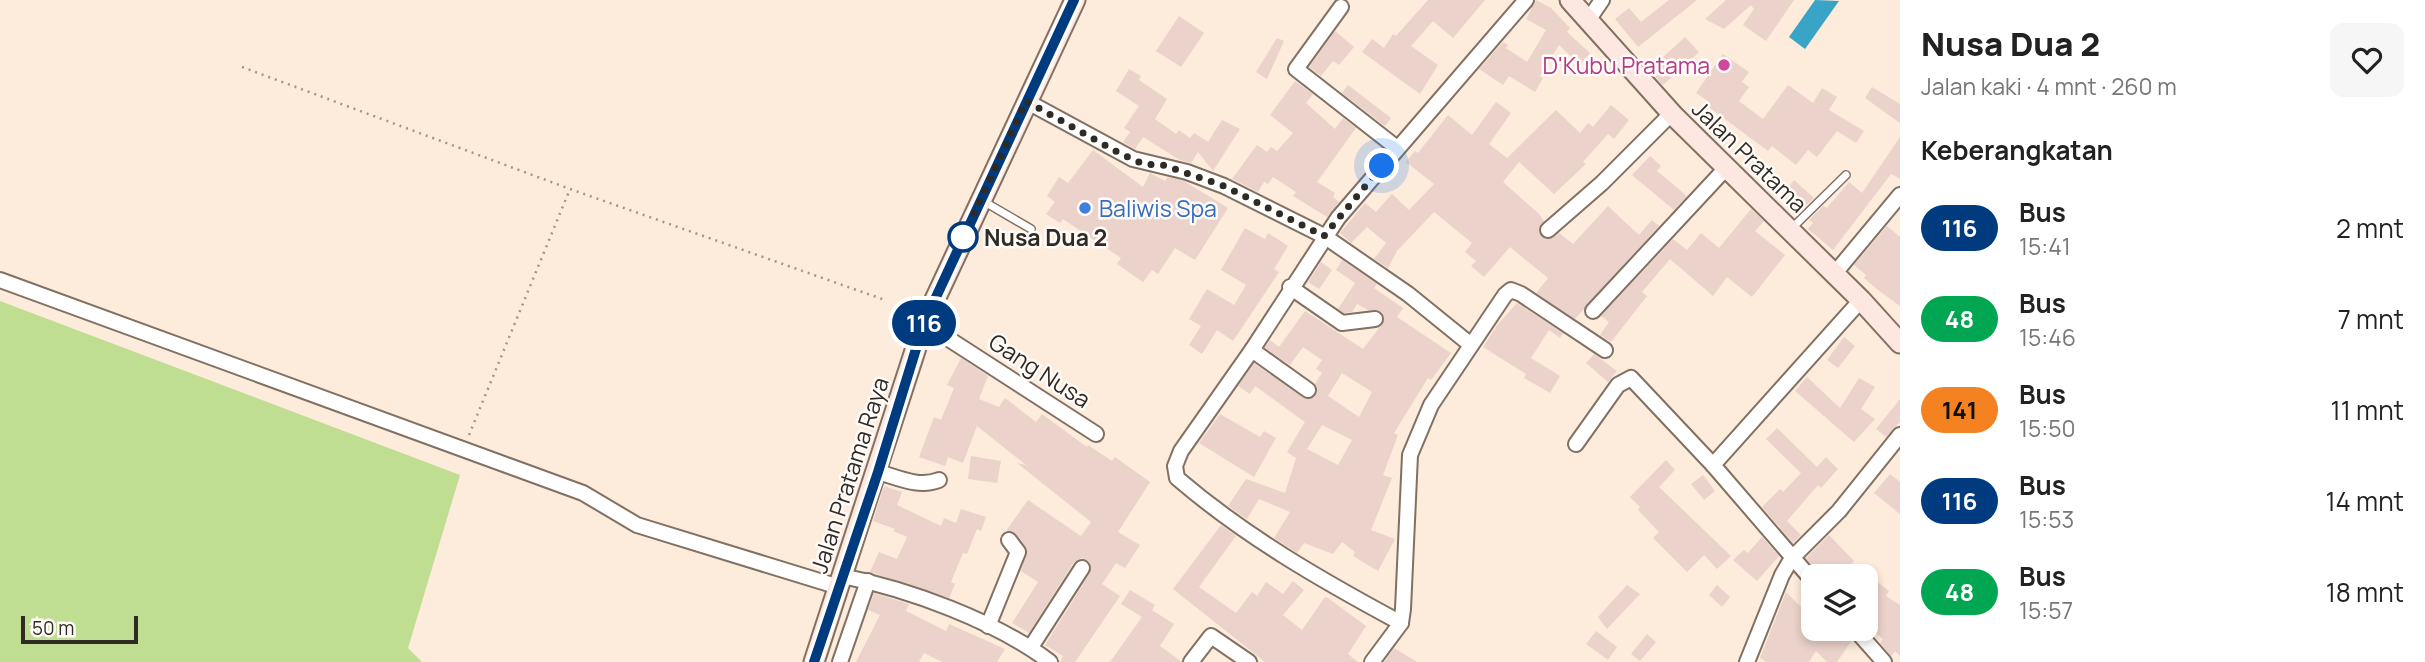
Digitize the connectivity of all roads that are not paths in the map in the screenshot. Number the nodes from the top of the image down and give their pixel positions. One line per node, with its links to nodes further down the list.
1 (1074, 0): 7 (main road, Jalan Pratama Raya)
2 (1526, 0): 9 (street)
3 (1570, 0): 6 (main road, Jalan Pratama)
4 (1602, 0): 6 (street)
5 (1341, 7): 9 (street)
6 (1589, 19): 8 (main road, Jalan Pratama)
7 (1026, 101): 13 (main road, Jalan Pratama Raya); 17 (street)
8 (1672, 113): 10 (main road, Jalan Pratama); 15 (street)
9 (1397, 148): 17 (street)
10 (1727, 167): 16 (main road, Jalan Pratama); 22 (street)
11 (1846, 176): 16 (lane)
12 (1900, 195): 18 (street)
13 (980, 199): 14 (lane); 24 (main road, Jalan Pratama Raya)
14 (1031, 229)
15 (1548, 230)
16 (1791, 230): 18 (main road, Jalan Pratama)
17 (1324, 236): 20 (street); 26 (street)
18 (1835, 273): 21 (main road, Jalan Pratama)
19 (0, 280): 40 (street)
20 (1290, 288): 23 (street); 27 (street)
21 (1861, 300): 25 (main road, Jalan Pratama); 33 (street)
22 (1593, 311)
23 (1375, 319)
24 (924, 323): 30 (street, Gang Nusa); 34 (main road, Jalan Pratama Raya)
25 (1900, 343)
26 (1471, 345): 28 (street); 42 (street)
27 (1252, 350): 29 (street); 42 (street)
28 (1605, 350)
29 (1308, 390)
30 (1096, 433)
31 (1900, 435): 37 (street)
32 (1576, 444): 33 (street)
33 (1713, 466): 37 (street)
34 (878, 472): 35 (street); 40 (main road, Jalan Pratama Raya)
35 (939, 480)
36 (1009, 540): 43 (street)
37 (1792, 558): 39 (street); 52 (street)
38 (1082, 568): 45 (street)
39 (1801, 568)
40 (840, 581): 41 (street); 46 (main road, Jalan Pratama Raya)
41 (868, 581): 43 (street); 47 (street)
42 (1401, 623): 51 (street)
43 (988, 626): 45 (street)
44 (1865, 641): 53 (street)
45 (1031, 647): 48 (street)
46 (814, 662)
47 (840, 662)
48 (1050, 662)
49 (1191, 662): 50 (street)
50 (1249, 662)
51 (1372, 662)
52 (1747, 662)
53 (1884, 662)

